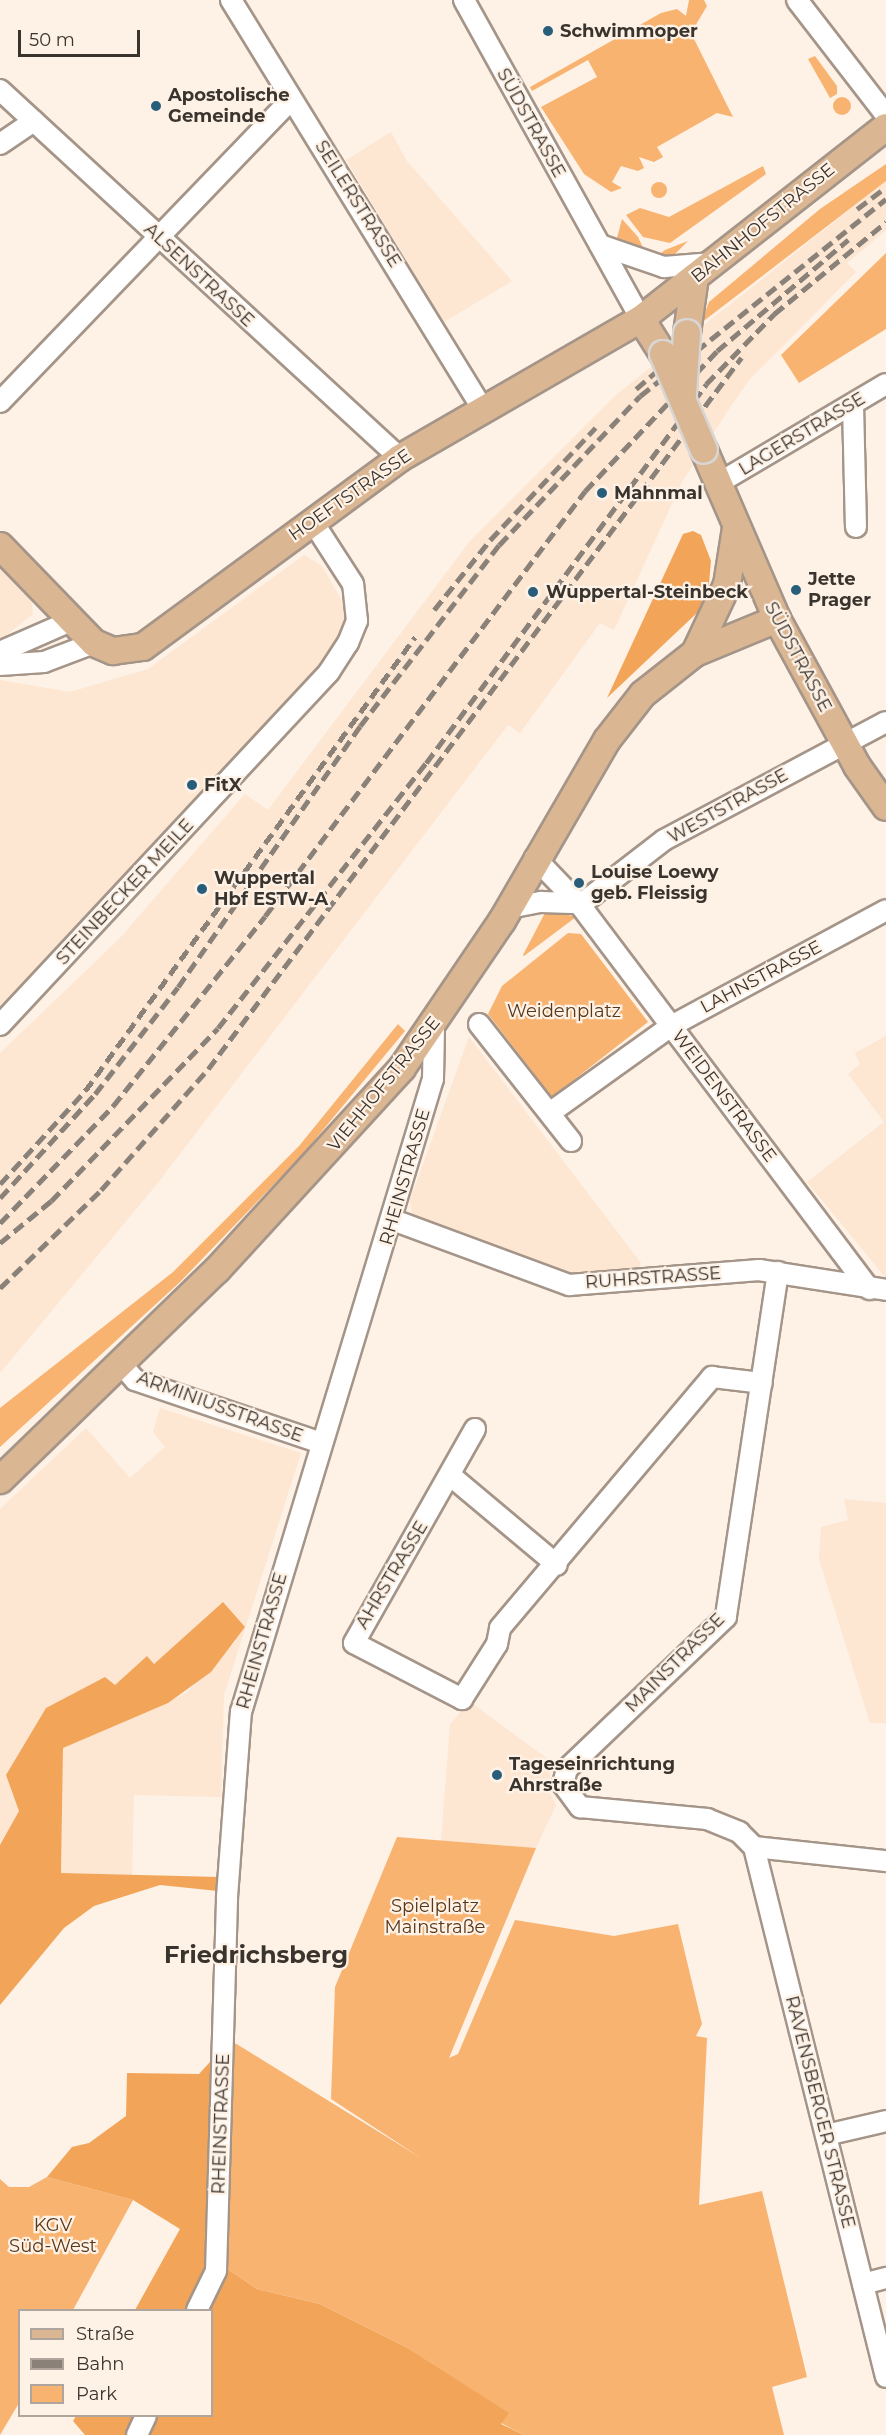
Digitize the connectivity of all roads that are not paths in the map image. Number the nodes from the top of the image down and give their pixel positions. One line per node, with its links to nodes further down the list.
1 (231, 0): 5 (street, SEILERSTRASSE)
2 (464, 0): 11 (street, SÜDSTRASSE)
3 (797, 0): 6 (street)
4 (0, 90): 7 (street, ALSENSTRASSE)
5 (291, 99): 10 (street); 18 (street, SEILERSTRASSE)
6 (886, 115)
7 (34, 121): 9 (street); 10 (street, ALSENSTRASSE)
8 (886, 127): 12 (main road, BAHNHOFSTRASSE)
9 (0, 144)
10 (161, 240): 16 (street); 19 (street, ALSENSTRASSE)
11 (600, 245): 12 (street); 13 (street, SÜDSTRASSE)
12 (704, 270): 13 (main road, BAHNHOFSTRASSE); 15 (main road, bridge)
13 (640, 319): 15 (main road, SÜDSTRASSE, bridge); 18 (main road, HOEFTSTRASSE)
14 (886, 384): 17 (street, LAGERSTRASSE)
15 (682, 400): 20 (main road, SÜDSTRASSE, bridge)
16 (0, 402)
17 (853, 405): 20 (street, LAGERSTRASSE); 22 (street)
18 (483, 409): 19 (main road, HOEFTSTRASSE)
19 (400, 458): 21 (main road, HOEFTSTRASSE)
20 (717, 484): 23 (main road, SÜDSTRASSE)
21 (313, 522): 27 (main road, HOEFTSTRASSE); 39 (street, STEINBECKER MEILE)
22 (856, 527)
23 (736, 528): 25 (main road, SÜDSTRASSE); 29 (main road)
24 (0, 546): 26 (main road)
25 (777, 619): 29 (main road, VIEHHOFSTRASSE); 32 (main road, SÜDSTRASSE)
26 (71, 621): 27 (main road); 28 (street)
27 (94, 643): 30 (street)
28 (0, 652)
29 (695, 653): 34 (main road, VIEHHOFSTRASSE)
30 (0, 665)
31 (886, 722): 32 (street, WESTSTRASSE)
32 (844, 743): 33 (main road, SÜDSTRASSE); 35 (street, WESTSTRASSE)
33 (886, 807)
34 (535, 858): 35 (street, WEIDENSTRASSE); 36 (main road, VIEHHOFSTRASSE)
35 (579, 904): 36 (street); 41 (street, WEIDENSTRASSE)
36 (509, 908): 40 (main road, VIEHHOFSTRASSE)
37 (886, 910): 41 (street, LAHNSTRASSE)
38 (479, 1024): 42 (street)
39 (0, 1026)
40 (434, 1026): 44 (street, RHEINSTRASSE); 47 (main road, VIEHHOFSTRASSE)
41 (671, 1026): 42 (street, LAHNSTRASSE); 46 (street, WEIDENSTRASSE)
42 (551, 1112): 43 (street)
43 (571, 1141)
44 (393, 1220): 45 (street, RUHRSTRASSE); 50 (street, RHEINSTRASSE)
45 (778, 1272): 46 (street, RUHRSTRASSE); 48 (street, MAINSTRASSE)
46 (878, 1289)
47 (122, 1365): 50 (street, ARMINIUSSTRASSE); 52 (main road, VIEHHOFSTRASSE)
48 (762, 1383): 53 (street, AHRSTRASSE); 54 (street, MAINSTRASSE)
49 (475, 1429): 51 (street, AHRSTRASSE)
50 (321, 1443): 60 (street, RHEINSTRASSE)
51 (451, 1476): 53 (street); 53 (street, AHRSTRASSE)
52 (0, 1480)
53 (557, 1565)
54 (754, 1847): 55 (street); 57 (street, RAVENSBERGER STRASSE)
55 (886, 1862)
56 (886, 2121): 57 (street)
57 (826, 2135): 59 (street, RAVENSBERGER STRASSE)
58 (886, 2278): 59 (street)
59 (862, 2284): 61 (street, RAVENSBERGER STRASSE)
60 (197, 2309)
61 (886, 2377)
62 (145, 2417): 63 (street)
63 (137, 2435)

